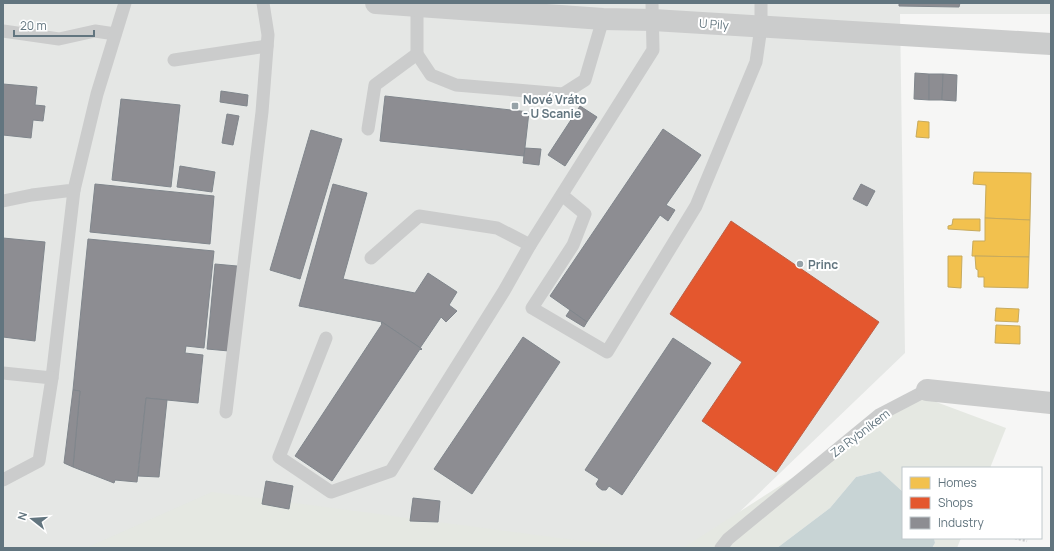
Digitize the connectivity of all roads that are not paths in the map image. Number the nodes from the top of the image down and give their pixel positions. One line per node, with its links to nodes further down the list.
1 (125, 3): 11 (lane)
2 (263, 3): 13 (lane)
3 (376, 3): 5 (street, U Pily)
4 (761, 3): 9 (lane)
5 (417, 6): 6 (street, U Pily); 14 (lane)
6 (529, 8): 8 (street, U Pily)
7 (652, 12): 8 (street, U Pily); 9 (street, U Pily); 18 (lane)
8 (602, 19): 14 (lane)
9 (761, 27): 12 (street, U Pily); 18 (lane)
10 (3, 31): 11 (lane)
11 (115, 34): 17 (lane)
12 (1051, 44)
13 (267, 46): 15 (lane); 27 (lane)
14 (417, 54): 16 (lane)
15 (174, 60)
16 (368, 129)
17 (74, 190): 19 (lane); 24 (lane)
18 (562, 195): 20 (lane)
19 (3, 201)
20 (530, 245): 21 (lane); 22 (lane)
21 (371, 258)
22 (326, 338)
23 (3, 373): 24 (lane)
24 (52, 378): 28 (lane)
25 (927, 390): 26 (street, Za Rybníkem); 29 (lane, Za Rybníkem)
26 (1051, 403)
27 (226, 412)
28 (3, 480)
29 (721, 548)

